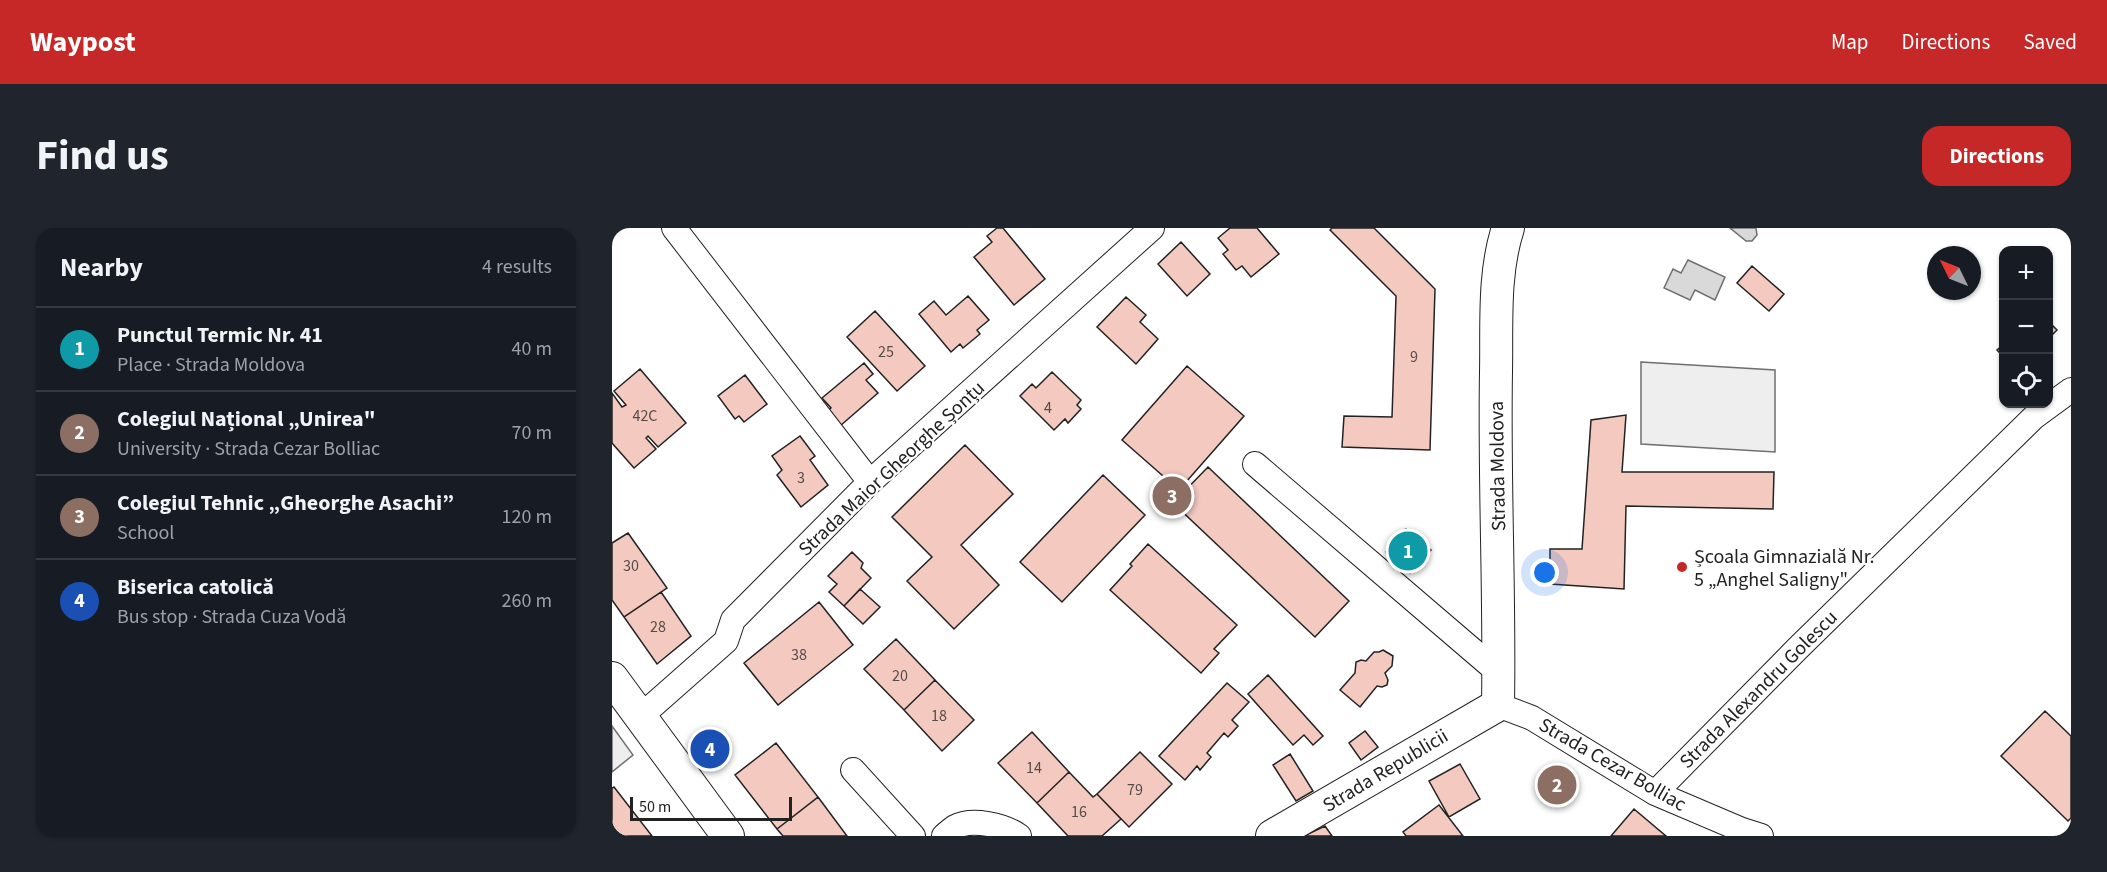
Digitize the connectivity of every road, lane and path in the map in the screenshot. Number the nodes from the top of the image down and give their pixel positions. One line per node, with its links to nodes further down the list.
1 (674, 228): 6 (street)
2 (1152, 228): 6 (street, Strada Maior Gheorghe Șonțu)
3 (1508, 228): 7 (main road, Strada Moldova)
4 (2071, 390): 12 (street, Strada Alexandru Golescu)
5 (1255, 464): 7 (street)
6 (870, 482): 10 (street, Strada Maior Gheorghe Șonțu)
7 (1498, 672): 9 (main road, Strada Moldova)
8 (612, 678): 10 (main road)
9 (1498, 705): 12 (street, Strada Cezar Bolliac); 17 (main road, Strada Republicii)
10 (641, 716): 13 (main road)
11 (853, 770): 14 (street)
12 (1656, 793): 18 (street, Strada Cezar Bolliac)
13 (728, 836)
14 (914, 836)
15 (944, 836): 16 (street)
16 (1019, 836)
17 (1272, 836)
18 (1761, 836)

